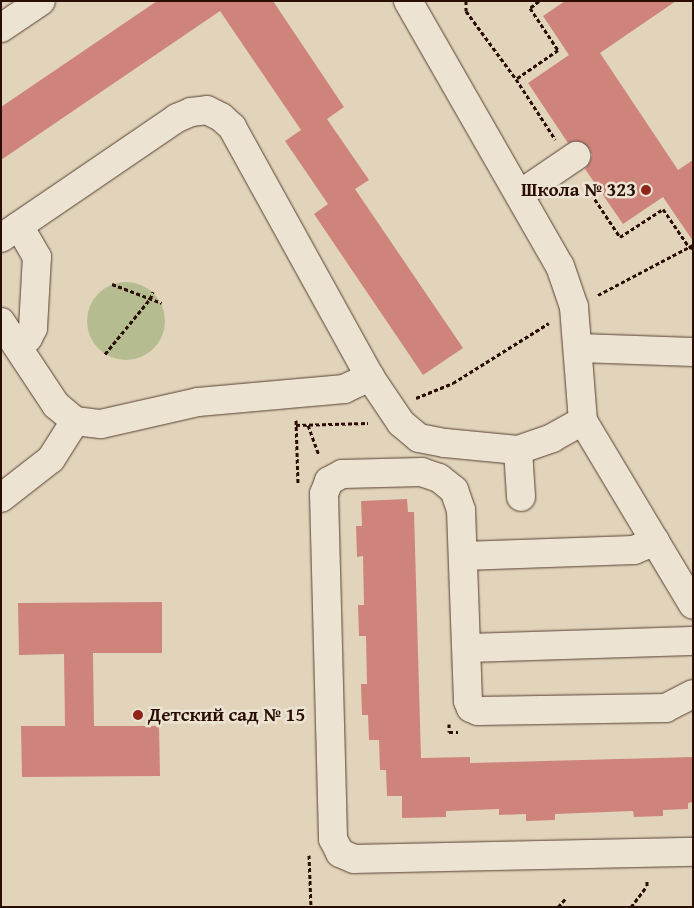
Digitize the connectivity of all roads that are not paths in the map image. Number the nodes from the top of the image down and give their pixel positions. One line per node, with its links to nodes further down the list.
1 (41, 1): 3 (lane)
2 (408, 1): 5 (lane)
3 (1, 28)
4 (576, 156): 5 (lane)
5 (520, 194): 9 (lane)
6 (10, 232): 8 (lane); 11 (lane)
7 (1, 322): 8 (lane)
8 (18, 347): 13 (lane)
9 (579, 348): 10 (lane); 12 (lane)
10 (693, 352)
11 (370, 377): 13 (lane); 14 (lane)
12 (584, 420): 15 (lane); 19 (lane)
13 (75, 421): 18 (lane)
14 (445, 443): 15 (lane); 16 (lane)
15 (518, 450): 17 (lane)
16 (438, 478): 20 (lane); 25 (lane)
17 (521, 497)
18 (1, 498)
19 (655, 541): 20 (lane); 21 (lane)
20 (463, 556): 23 (lane)
21 (693, 605)
22 (693, 641): 23 (lane)
23 (467, 648): 24 (lane)
24 (693, 694)
25 (693, 852)

